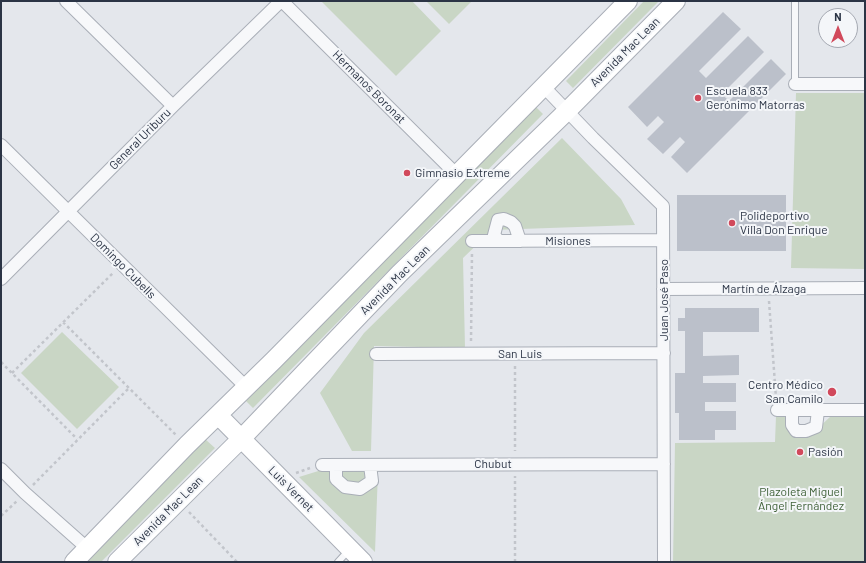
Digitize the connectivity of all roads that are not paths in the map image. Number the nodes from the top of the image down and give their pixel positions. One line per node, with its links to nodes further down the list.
1 (66, 1): 9 (street)
2 (282, 1): 9 (street, General Uriburu); 12 (street, Hermanos Boronat)
3 (676, 1): 10 (main road, Avenida Mac Lean)
4 (795, 1): 6 (lane)
5 (623, 3): 8 (main road)
6 (795, 84): 7 (street)
7 (865, 84)
8 (544, 87): 10 (street, Juan José Paso); 12 (main road)
9 (173, 106): 13 (street, General Uriburu)
10 (567, 111): 14 (street, Juan José Paso); 29 (main road, Avenida Mac Lean)
11 (1, 145): 13 (street, Domingo Cubells)
12 (456, 174): 23 (main road)
13 (68, 212): 18 (street, General Uriburu); 23 (street, Domingo Cubells)
14 (663, 240): 17 (street, Misiones); 20 (street, Juan José Paso)
15 (472, 241): 16 (street, Misiones)
16 (499, 241): 17 (street, Misiones); 17 (street)
17 (520, 241)
18 (1, 279)
19 (865, 288): 20 (street, Martín de Álzaga)
20 (663, 289): 21 (street, Juan José Paso)
21 (664, 353): 22 (street, San Luis); 30 (street, Juan José Paso)
22 (376, 354)
23 (246, 388): 28 (main road)
24 (777, 410): 25 (street)
25 (792, 410): 27 (street); 27 (street)
26 (865, 410): 27 (street)
27 (818, 411)
28 (218, 416): 29 (main road, Luis Vernet); 35 (main road)
29 (241, 438): 36 (main road, Luis Vernet); 38 (main road, Avenida Mac Lean)
30 (664, 464): 33 (street, Chubut); 41 (street, Juan José Paso)
31 (322, 465): 32 (street, Chubut)
32 (336, 465): 33 (street, Chubut); 33 (street)
33 (370, 465)
34 (1, 469): 35 (street)
35 (87, 548): 37 (main road)
36 (350, 549): 39 (lane); 40 (main road, Luis Vernet)
37 (74, 562)
38 (117, 562)
39 (338, 562)
40 (363, 562)
41 (664, 562)

